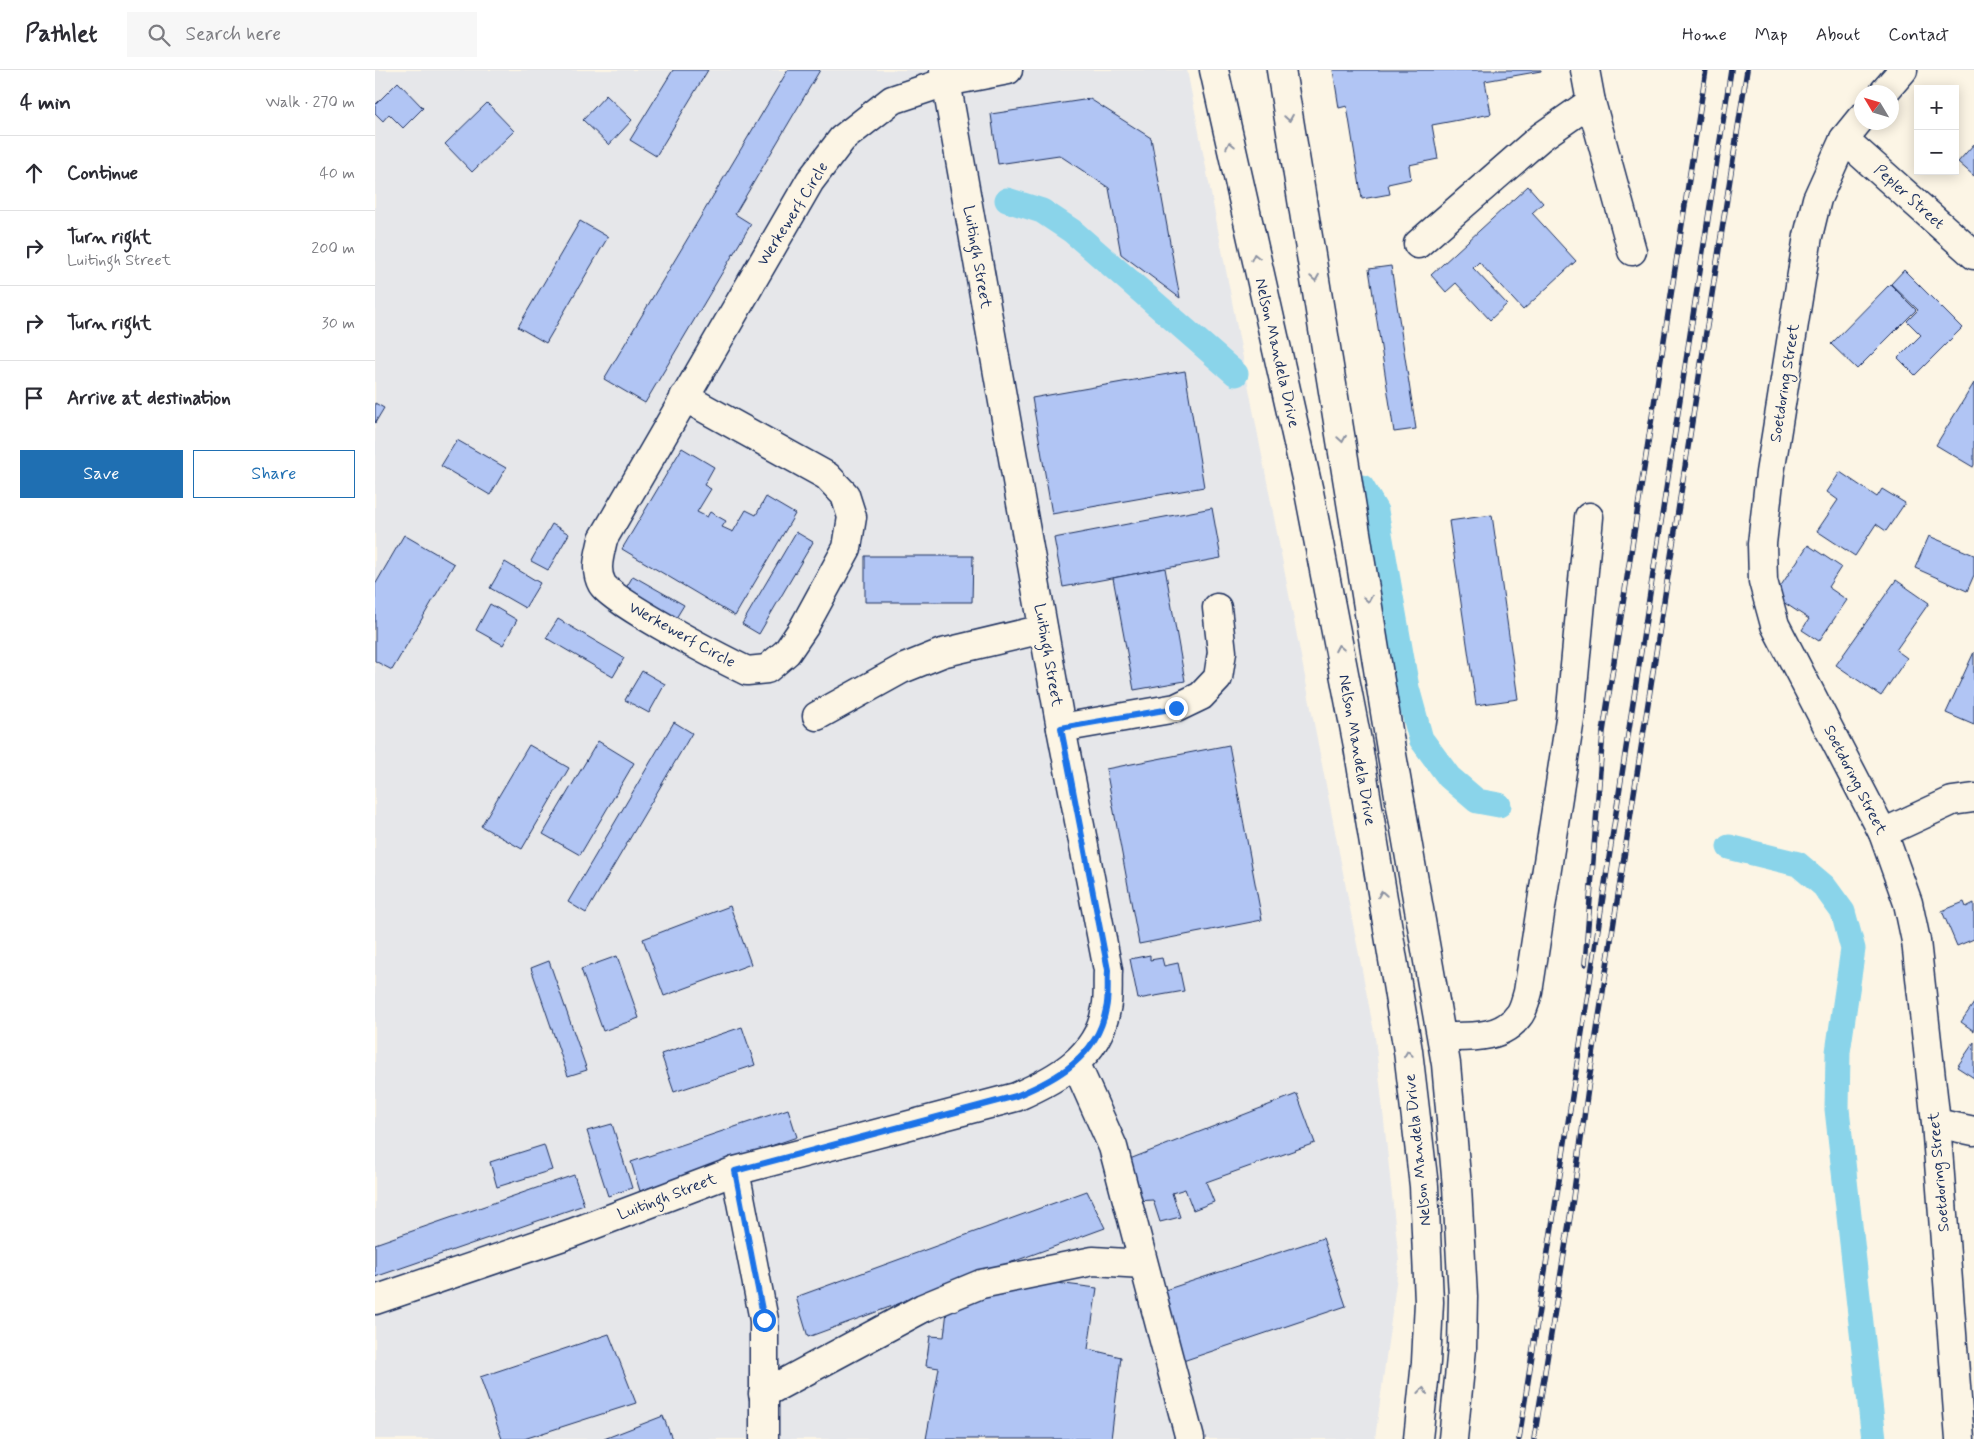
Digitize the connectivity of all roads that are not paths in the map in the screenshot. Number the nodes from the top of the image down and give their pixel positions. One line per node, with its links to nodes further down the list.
1 (1008, 70): 6 (main road, Werkewerf Circle)
2 (1214, 70): 32 (main road, Nelson Mandela Drive, one-way to 2)
3 (1281, 70): 22 (main road, Nelson Mandela Drive, one-way to 22)
4 (1585, 70): 8 (main road)
5 (1903, 70): 7 (main road)
6 (945, 76): 14 (main road, Werkewerf Circle); 17 (main road, Luitingh Street)
7 (1890, 85)
8 (1591, 102): 11 (main road); 12 (main road)
9 (1854, 127): 10 (main road, Soetdoring Street)
10 (1844, 139): 13 (main road, Pepler Street); 21 (main road, Soetdoring Street)
11 (1418, 244)
12 (1632, 251)
13 (1974, 256)
14 (683, 397): 14 (main road, Werkewerf Circle)
15 (1589, 517): 22 (main road)
16 (1217, 608): 19 (main road)
17 (1043, 629): 18 (main road); 19 (main road, Luitingh Street)
18 (817, 716)
19 (1061, 728): 23 (main road, Luitingh Street)
20 (1974, 798): 21 (main road)
21 (1883, 833): 24 (main road, Soetdoring Street)
22 (1442, 1037): 33 (main road, Nelson Mandela Drive)
23 (1076, 1064): 26 (main road, Luitingh Street); 27 (main road)
24 (1936, 1124): 25 (main road); 34 (main road, Soetdoring Street)
25 (1974, 1131)
26 (735, 1171): 28 (main road, Luitingh Street); 29 (main road)
27 (1143, 1264): 29 (main road); 31 (main road)
28 (375, 1300)
29 (763, 1394): 30 (main road)
30 (765, 1439)
31 (1190, 1439)
32 (1418, 1439)
33 (1453, 1439)
34 (1960, 1439)

